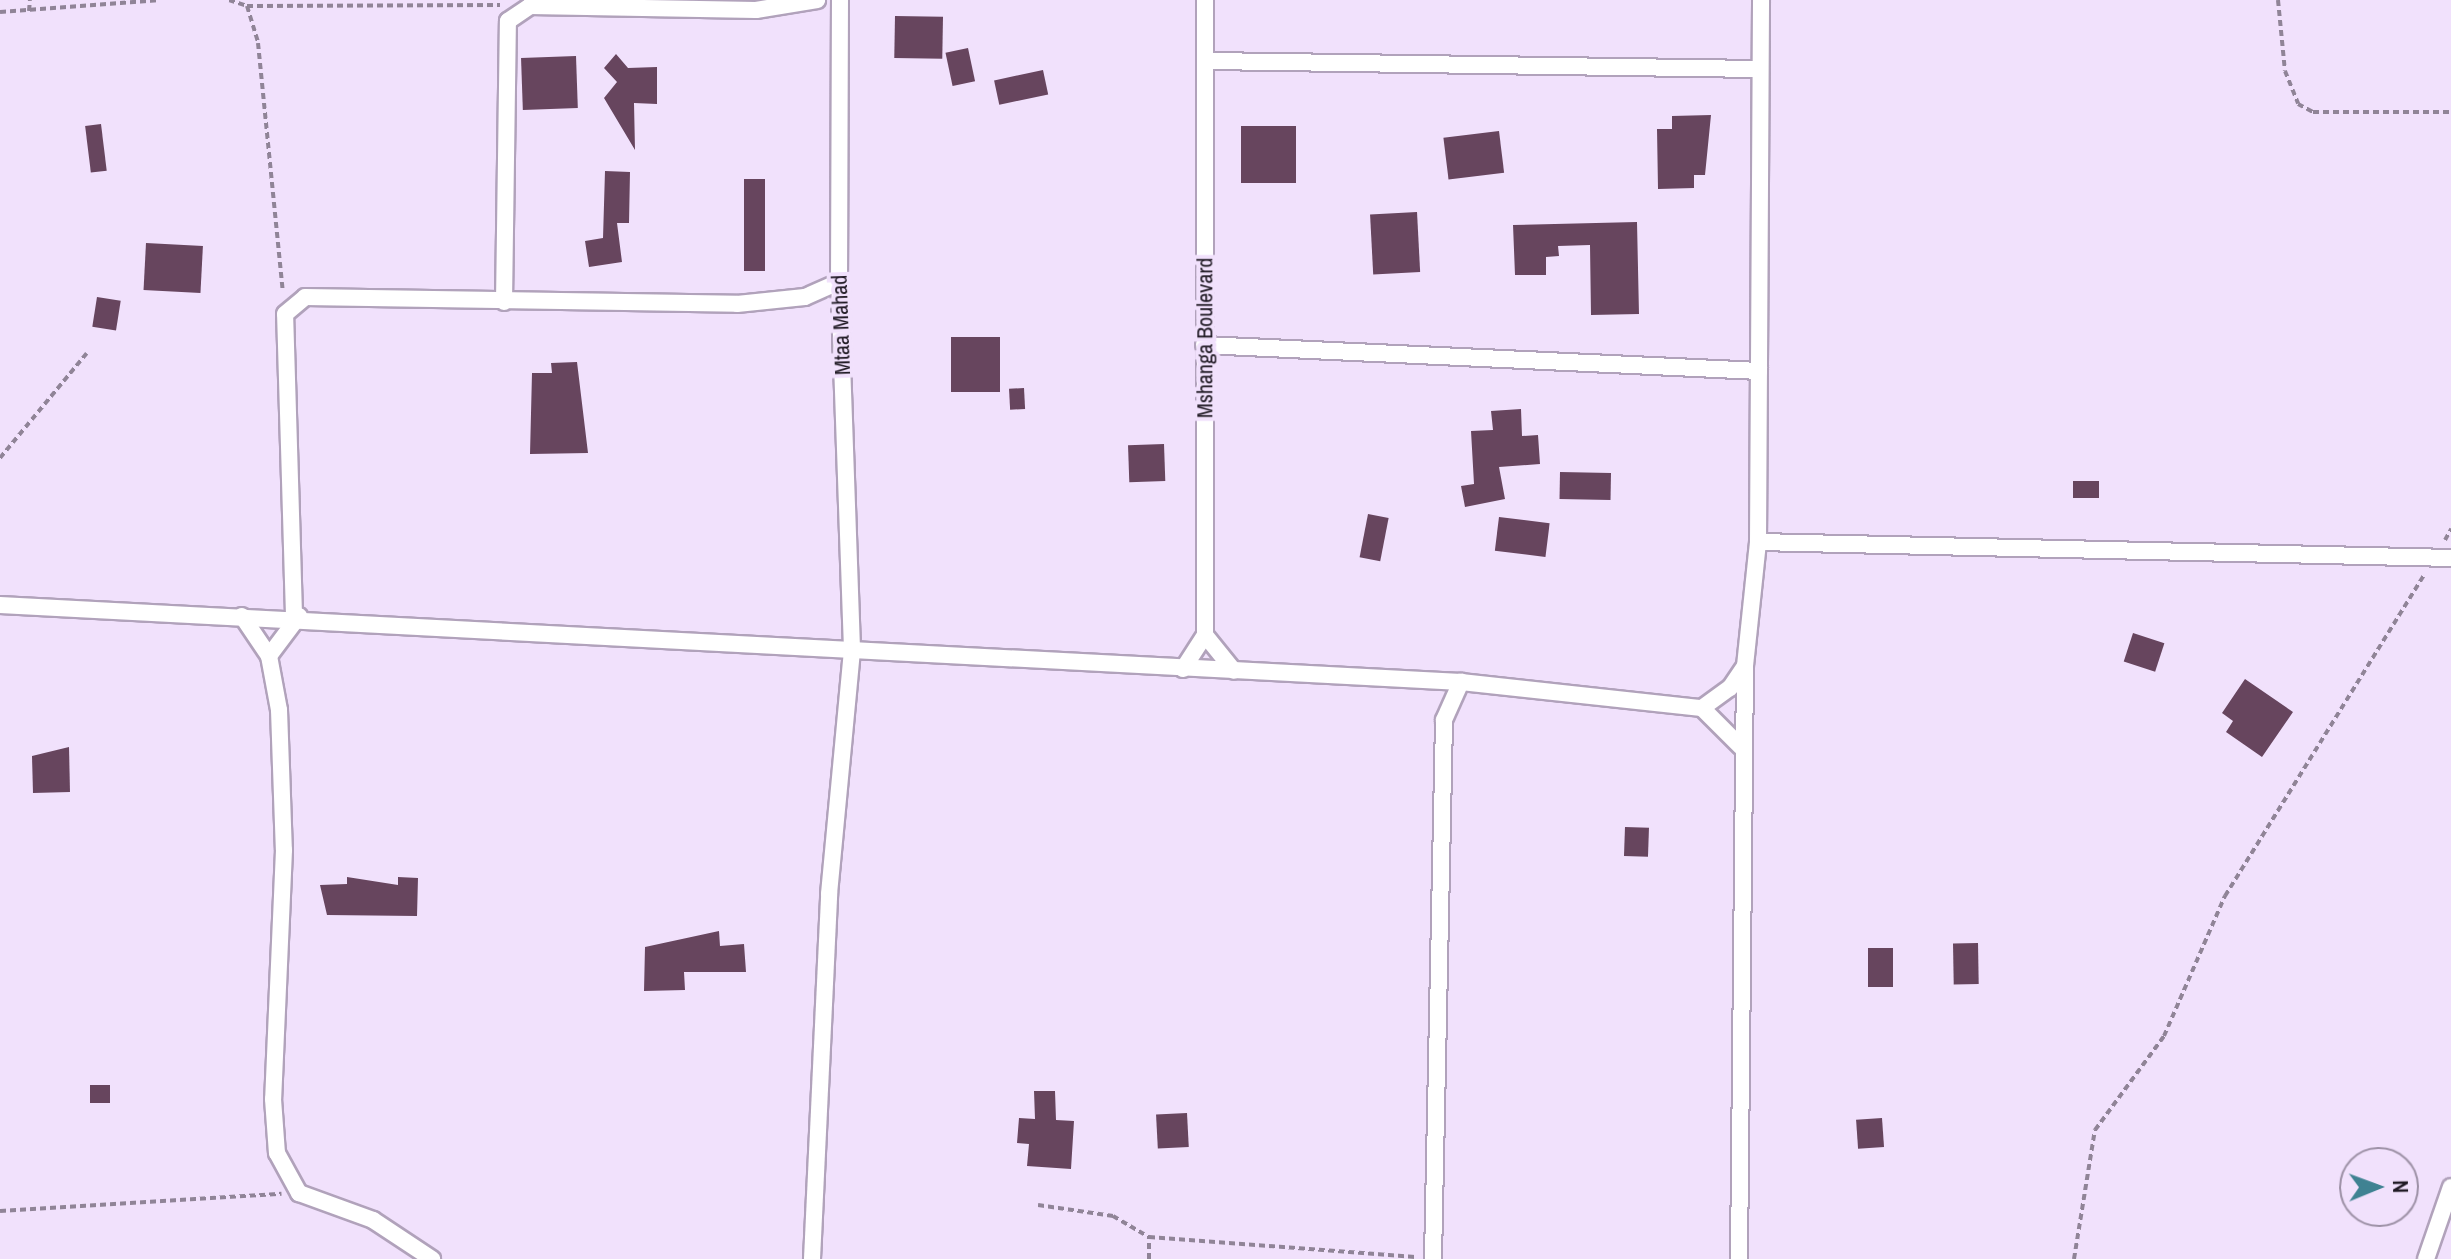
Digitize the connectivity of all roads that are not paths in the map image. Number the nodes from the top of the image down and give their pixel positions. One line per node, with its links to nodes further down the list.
1 (817, 0): 8 (street)
2 (840, 0): 7 (street, Mtaa Mahad)
3 (1205, 0): 5 (street, Mshanga Boulevard)
4 (1761, 0): 6 (street)
5 (1207, 61): 6 (street); 9 (street, Mshanga Boulevard)
6 (1760, 69): 10 (street)
7 (839, 282): 8 (street); 17 (street, Mtaa Mahad)
8 (504, 302): 15 (street)
9 (1204, 345): 10 (street); 16 (street, Mshanga Boulevard)
10 (1759, 371): 11 (street)
11 (1758, 542): 12 (street); 19 (street)
12 (2444, 556)
13 (0, 605): 14 (street)
14 (242, 616): 15 (street); 18 (street)
15 (297, 616): 17 (street); 18 (street)
16 (1205, 635): 20 (street); 21 (street)
17 (852, 649): 20 (street); 27 (street, Mtaa Mahad)
18 (269, 656): 26 (street)
19 (1745, 666): 23 (street); 24 (street)
20 (1183, 669): 21 (street)
21 (1234, 671): 22 (street)
22 (1461, 682): 23 (street); 28 (street)
23 (1702, 708): 24 (street)
24 (1741, 747): 29 (street)
25 (2451, 1187): 30 (street)
26 (432, 1259)
27 (812, 1259)
28 (1433, 1259)
29 (1739, 1259)
30 (2426, 1259)

